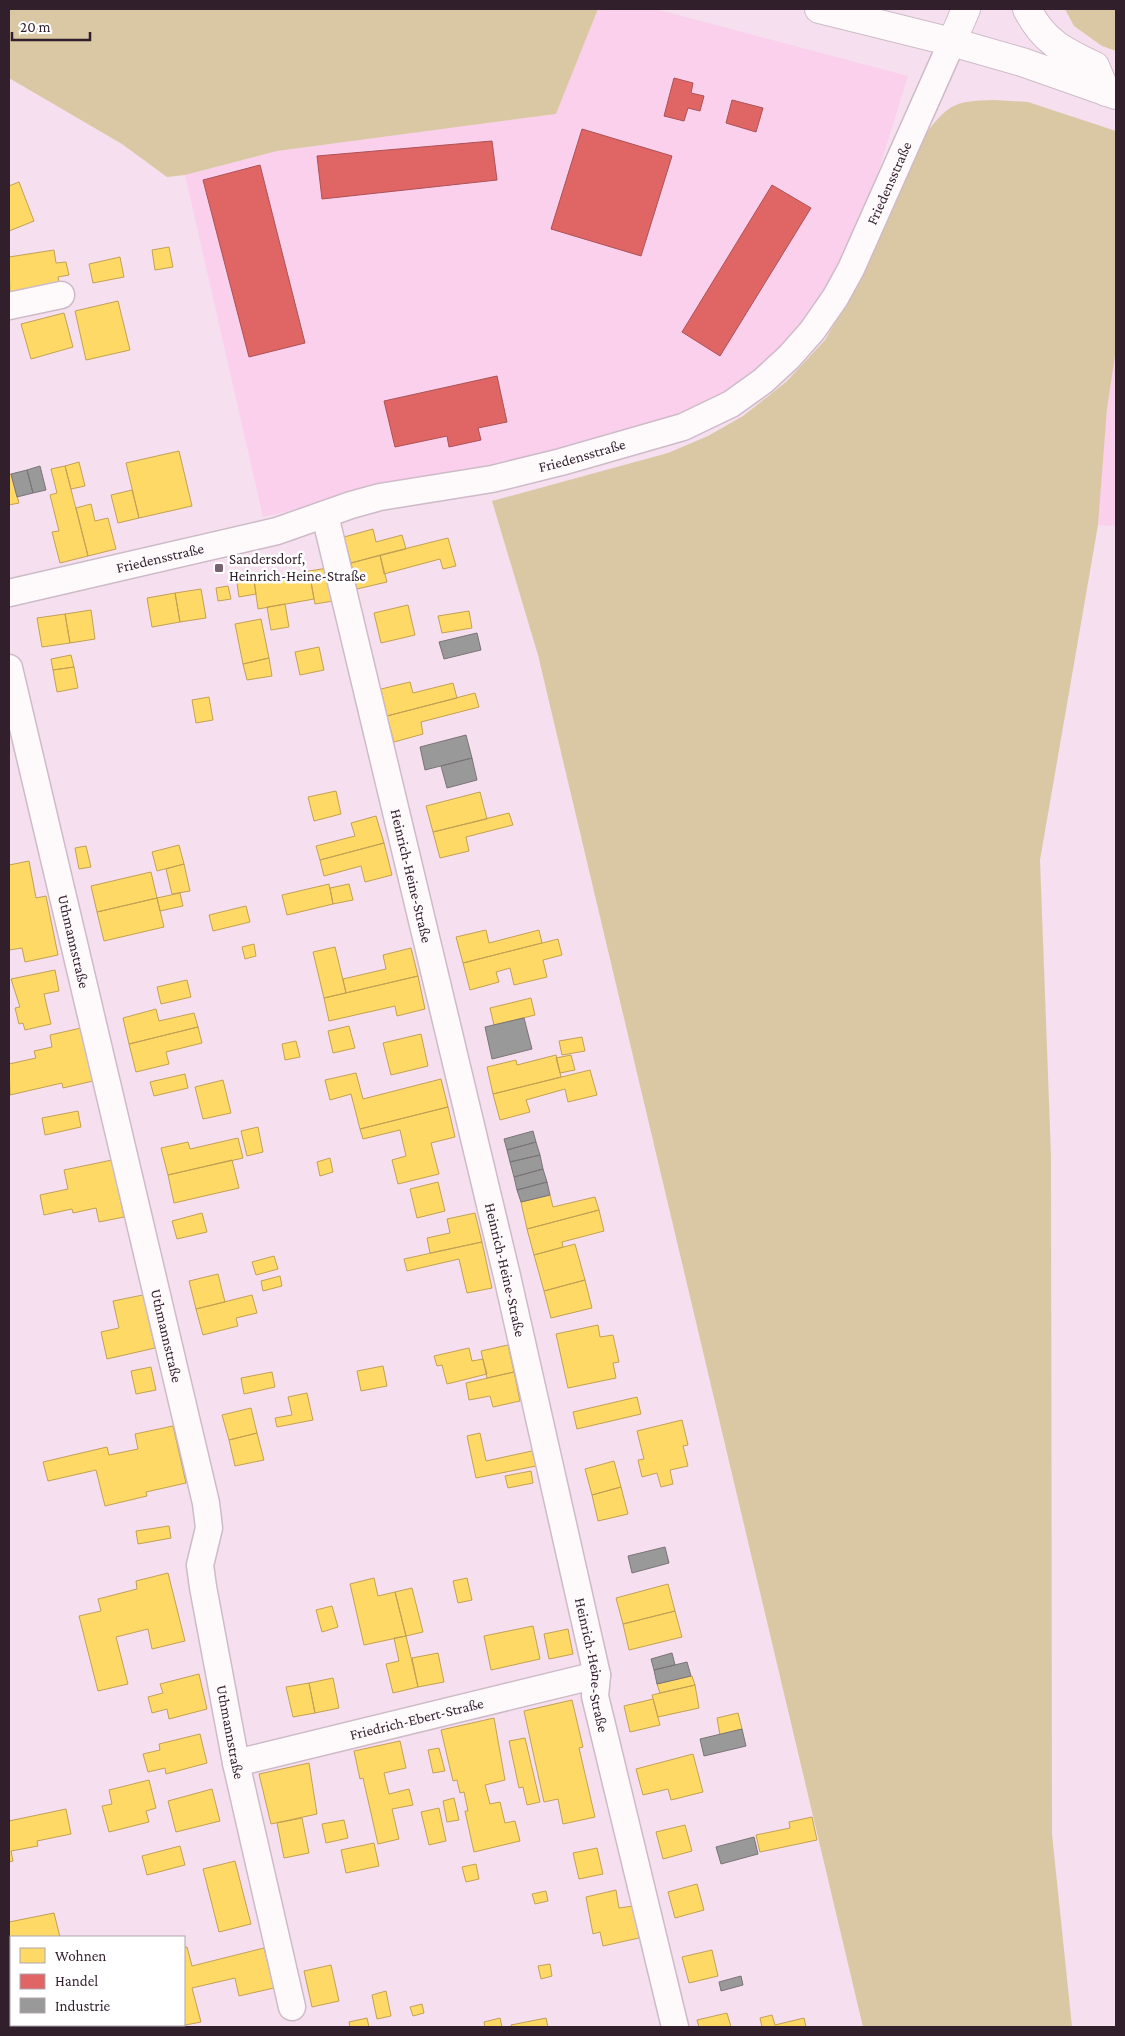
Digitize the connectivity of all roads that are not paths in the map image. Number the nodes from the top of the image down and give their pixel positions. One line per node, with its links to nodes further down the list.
1 (818, 9): 4 (main road)
2 (966, 9): 4 (main road)
3 (1028, 9): 5 (main road)
4 (952, 42): 5 (main road); 8 (street, Friedensstraße)
5 (1111, 94)
6 (61, 296): 7 (street)
7 (9, 306)
8 (325, 515): 9 (street, Friedensstraße); 11 (street, Heinrich-Heine-Straße)
9 (9, 593)
10 (9, 668): 12 (street, Uthmannstraße)
11 (597, 1675): 12 (street, Friedrich-Ebert-Straße); 14 (street, Heinrich-Heine-Straße)
12 (236, 1763): 13 (street, Uthmannstraße)
13 (292, 2007)
14 (675, 2027)

